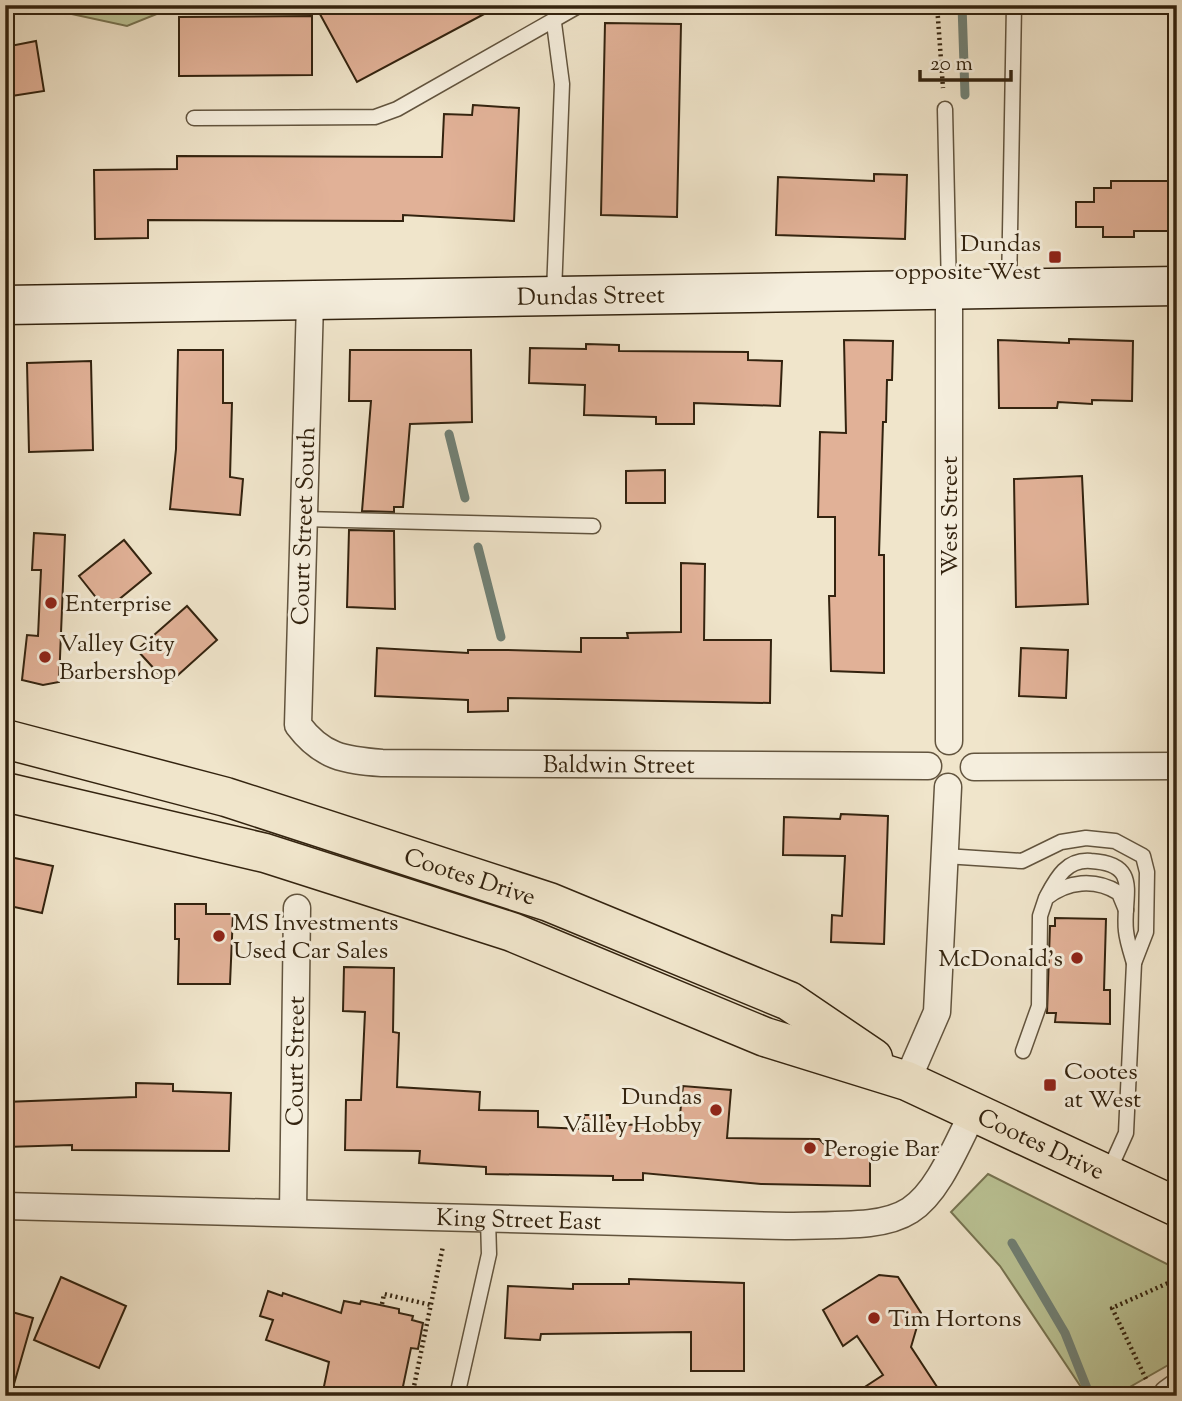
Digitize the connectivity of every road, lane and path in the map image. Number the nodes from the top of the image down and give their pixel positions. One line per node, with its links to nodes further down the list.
1 (580, 5): 4 (lane)
2 (937, 5): 5 (path)
3 (1014, 5): 8 (lane)
4 (554, 23): 6 (lane); 10 (lane)
5 (945, 110): 9 (lane)
6 (194, 118)
7 (1177, 286): 8 (main road, Dundas Street)
8 (1009, 290): 9 (main road, Dundas Street)
9 (949, 291): 10 (main road, Dundas Street); 16 (street, West Street)
10 (554, 296): 11 (main road, Dundas Street)
11 (310, 302): 12 (main road, Dundas Street); 13 (street, Court Street South)
12 (5, 305)
13 (303, 519): 14 (lane); 17 (street, Court Street South)
14 (593, 526)
15 (5, 739): 29 (main road, Cootes Drive)
16 (949, 741): 18 (street); 20 (street)
17 (313, 745): 18 (street, Baldwin Street)
18 (928, 766): 21 (street)
19 (1177, 766): 20 (street)
20 (974, 767): 21 (street)
21 (948, 787): 23 (street)
22 (5, 792): 29 (main road, Cootes Drive)
23 (945, 856): 27 (lane); 29 (street)
24 (1046, 898): 26 (lane); 26 (lane); 28 (lane)
25 (297, 908): 34 (street, Court Street)
26 (1126, 910): 27 (lane)
27 (1134, 963): 31 (lane)
28 (1023, 1051)
29 (907, 1081): 30 (main road, Cootes Drive)
30 (973, 1112): 31 (main road, Cootes Drive); 36 (street, King Street East)
31 (1107, 1175): 33 (main road, Cootes Drive)
32 (5, 1206): 34 (street, King Street East)
33 (1177, 1207)
34 (293, 1213): 35 (street, King Street East)
35 (449, 1218): 36 (street, King Street East); 39 (path)
36 (488, 1219): 42 (lane)
37 (1177, 1279): 40 (path)
38 (382, 1304): 39 (path)
39 (431, 1305): 41 (path)
40 (1165, 1390)
41 (412, 1396)
42 (457, 1396)

